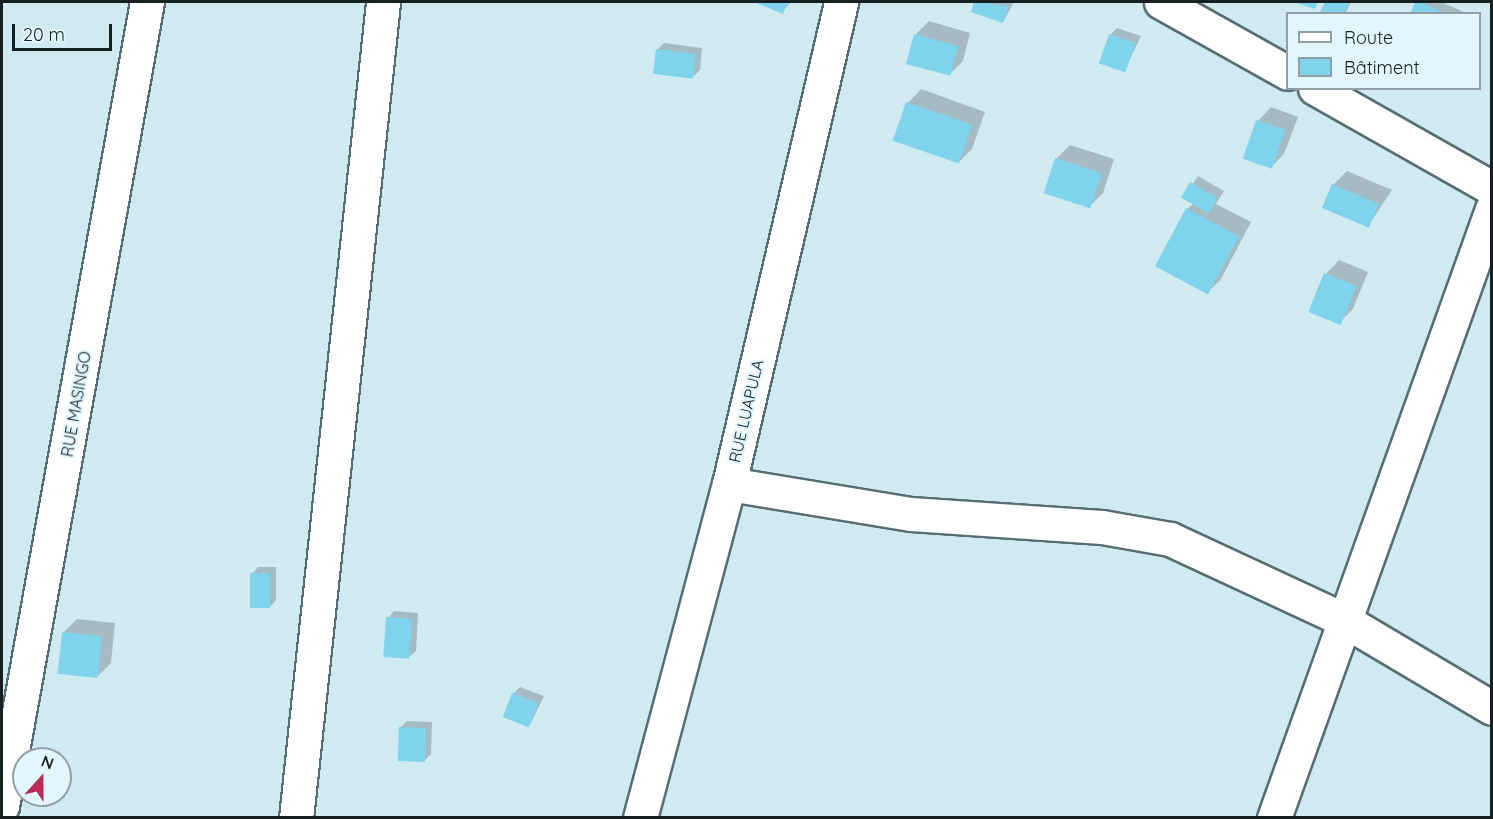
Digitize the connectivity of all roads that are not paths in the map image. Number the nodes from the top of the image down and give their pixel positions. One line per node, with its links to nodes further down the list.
1 (147, 2): 12 (street, RUE MASINGO)
2 (383, 2): 13 (street)
3 (841, 2): 9 (street, RUE LUAPULA)
4 (1161, 2): 5 (street)
5 (1286, 72)
6 (1319, 90): 7 (street)
7 (1491, 188)
8 (1491, 209): 10 (street)
9 (729, 484): 10 (street); 14 (street, RUE LUAPULA)
10 (1342, 619): 11 (street); 15 (street)
11 (1491, 708)
12 (2, 806)
13 (296, 818)
14 (640, 818)
15 (1274, 818)

